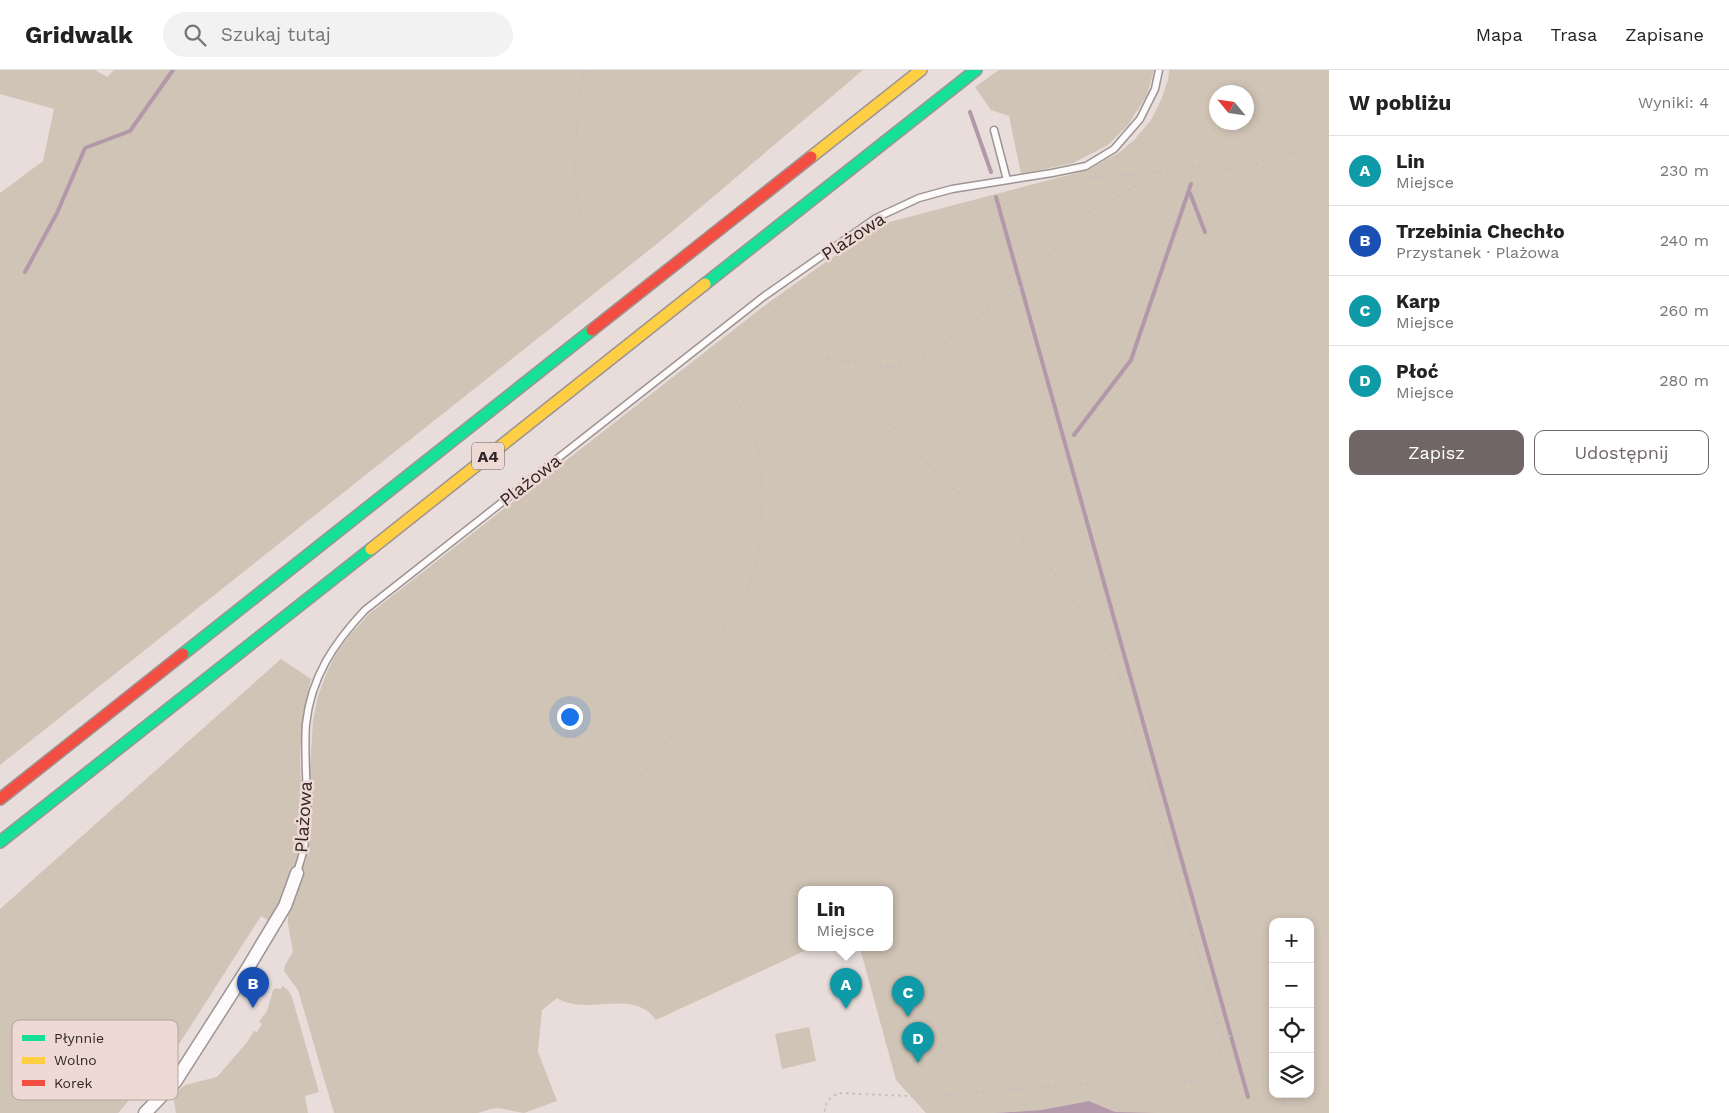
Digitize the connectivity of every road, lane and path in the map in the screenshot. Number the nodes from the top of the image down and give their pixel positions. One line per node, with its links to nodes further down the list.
1 (585, 70): 10 (path)
2 (921, 70): 14 (highway, A4)
3 (976, 70): 16 (highway, A4)
4 (1159, 70): 7 (lane, Plażowa)
5 (994, 130): 9 (lane)
6 (1329, 148): 8 (path)
7 (1062, 171): 8 (path); 9 (lane, Plażowa)
8 (1156, 172): 13 (path)
9 (1007, 180): 11 (lane, Plażowa)
10 (600, 258)
11 (763, 297): 12 (lane, Plażowa); 13 (path)
12 (704, 344): 15 (path); 17 (lane, Plażowa)
13 (828, 359): 18 (path)
14 (0, 800)
15 (621, 801)
16 (0, 842)
17 (297, 873): 19 (street, Plażowa)
18 (1222, 1038): 20 (path); 25 (path)
19 (178, 1077)
20 (1269, 1079)
21 (1283, 1098): 23 (path)
22 (158, 1100): 24 (street, Plażowa)
23 (1291, 1112)
24 (145, 1113)
25 (824, 1113)

